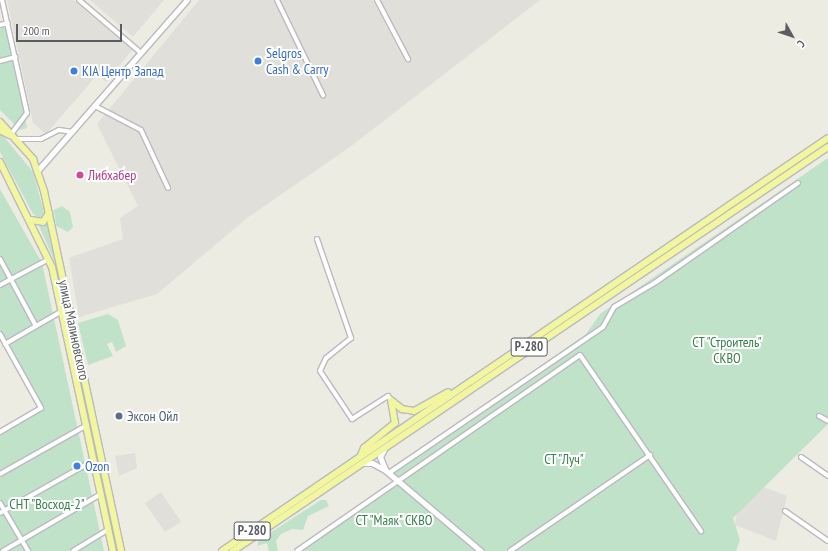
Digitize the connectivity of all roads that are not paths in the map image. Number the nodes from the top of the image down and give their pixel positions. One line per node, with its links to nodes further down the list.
1 (2, 0): 6 (street)
2 (79, 0): 8 (street)
3 (187, 0): 8 (street)
4 (277, 0): 12 (street)
5 (377, 0): 10 (street)
6 (8, 23): 7 (street); 9 (street)
7 (0, 25)
8 (141, 53): 13 (street)
9 (15, 57): 11 (street); 17 (street)
10 (408, 60)
11 (0, 62)
12 (323, 95)
13 (95, 106): 16 (street); 24 (street)
14 (0, 122): 17 (highway, улица Малиновского)
15 (0, 130): 19 (highway)
16 (73, 132): 19 (street); 22 (street)
17 (12, 133): 19 (highway, улица Малиновского)
18 (828, 138): 36 (highway, Р-280)
19 (20, 142): 22 (highway, улица Малиновского)
20 (828, 147): 38 (highway, Р-280)
21 (1, 163): 26 (highway, улица Малиновского)
22 (38, 170): 25 (highway, улица Малиновского)
23 (798, 183): 49 (street)
24 (168, 188)
25 (49, 213): 26 (highway); 67 (highway, улица Малиновского)
26 (31, 220): 28 (highway, улица Малиновского)
27 (317, 238): 37 (street)
28 (49, 258): 30 (street); 32 (highway, улица Малиновского)
29 (0, 259): 30 (street)
30 (11, 280): 31 (street); 33 (street)
31 (0, 285)
32 (62, 311): 33 (street); 41 (highway, улица Малиновского)
33 (36, 326): 35 (street)
34 (0, 334): 35 (street)
35 (5, 344): 42 (street)
36 (449, 394): 37 (highway); 38 (highway); 44 (highway, Р-280)
37 (391, 400): 44 (highway)
38 (450, 401): 43 (highway, Р-280)
39 (819, 416): 40 (street)
40 (828, 421)
41 (87, 424): 47 (highway, улица Малиновского); 50 (street)
42 (0, 432)
43 (385, 446): 48 (highway, Р-280); 49 (street)
44 (362, 455): 53 (highway, Р-280)
45 (650, 455): 52 (street); 60 (street); 72 (street)
46 (801, 457): 51 (street)
47 (94, 460): 54 (highway, улица Малиновского); 58 (street)
48 (360, 464): 49 (street); 55 (highway, Р-280)
49 (387, 471): 52 (street)
50 (0, 474)
51 (828, 476)
52 (400, 482): 70 (street); 71 (street)
53 (312, 489): 55 (highway); 68 (highway, Р-280)
54 (101, 494): 59 (highway, улица Малиновского); 61 (street)
55 (316, 496): 69 (highway, Р-280)
56 (0, 503): 58 (street)
57 (785, 511): 62 (street)
58 (2, 512): 61 (street)
59 (108, 529): 65 (street); 66 (highway, улица Малиновского)
60 (701, 531)
61 (22, 540): 63 (street); 64 (street)
62 (828, 541)
63 (3, 551)
64 (28, 551)
65 (73, 551)
66 (113, 551)
67 (120, 551)
68 (222, 551)
69 (233, 551)
70 (297, 551)
71 (480, 551)
72 (510, 551)

